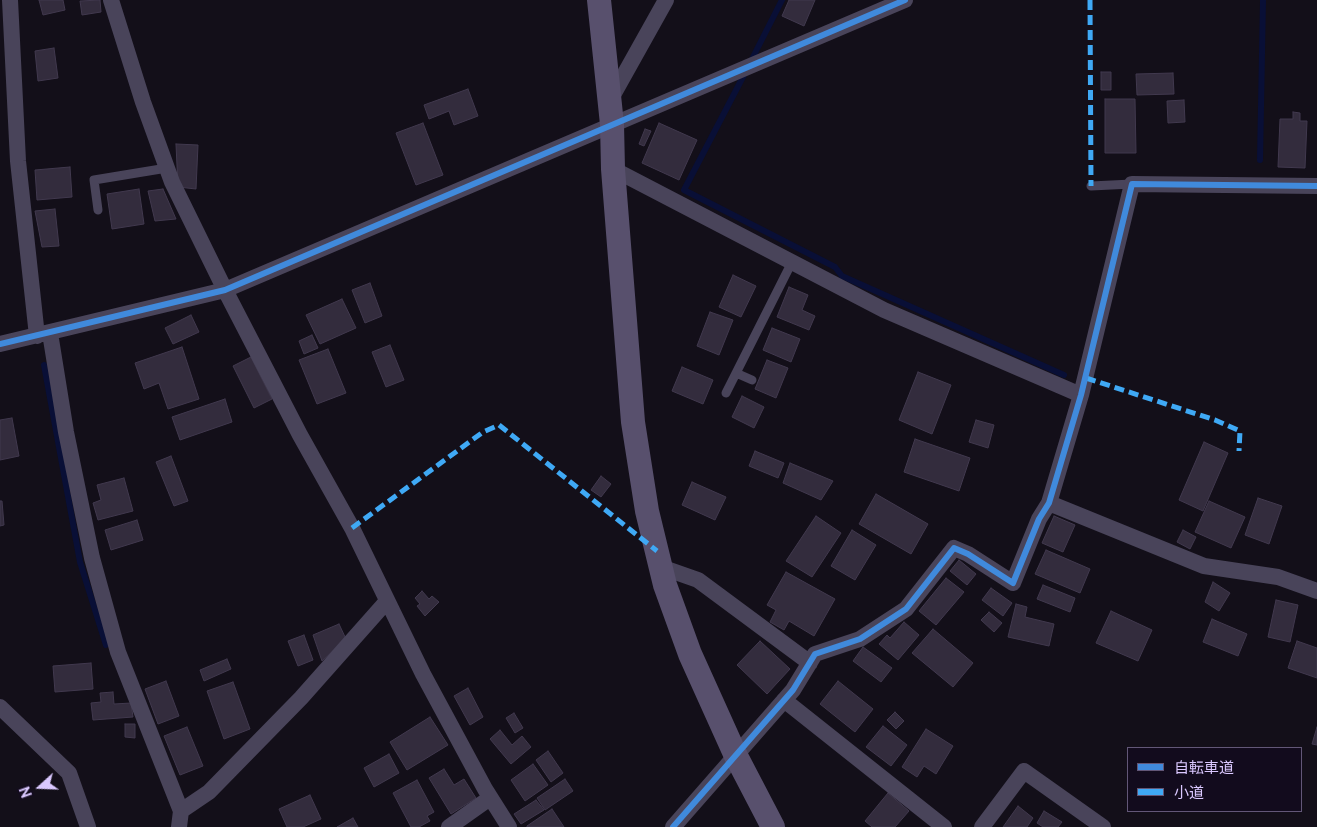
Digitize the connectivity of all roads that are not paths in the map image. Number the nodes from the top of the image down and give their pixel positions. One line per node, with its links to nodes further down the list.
1 (10, 0): 15 (street)
2 (111, 0): 7 (street)
3 (599, 0): 6 (street)
4 (666, 0): 6 (street)
5 (905, 0): 6 (street)
6 (610, 113): 8 (street); 14 (street)
7 (167, 168): 12 (lane); 14 (street)
8 (613, 169): 13 (street); 22 (street)
9 (1132, 184): 10 (lane); 11 (street); 20 (street)
10 (1091, 186)
11 (1317, 186)
12 (98, 210)
13 (792, 262): 17 (lane); 20 (street)
14 (225, 290): 15 (street); 24 (street)
15 (43, 334): 16 (street); 30 (street)
16 (0, 344)
17 (736, 373): 18 (lane); 19 (lane)
18 (752, 380)
19 (726, 393)
20 (1081, 396): 21 (street)
21 (1049, 503): 23 (street); 25 (street)
22 (661, 567): 25 (street); 28 (street)
23 (1317, 590)
24 (387, 601): 29 (street); 30 (street)
25 (810, 663): 26 (street)
26 (784, 700): 28 (street); 36 (street)
27 (0, 707): 31 (street)
28 (736, 756): 34 (street); 35 (street)
29 (490, 798): 32 (street); 33 (street)
30 (180, 819)
31 (88, 827)
32 (449, 827)
33 (509, 827)
34 (673, 827)
35 (773, 827)
36 (944, 827)
37 (982, 827): 38 (street)
38 (1103, 827)

